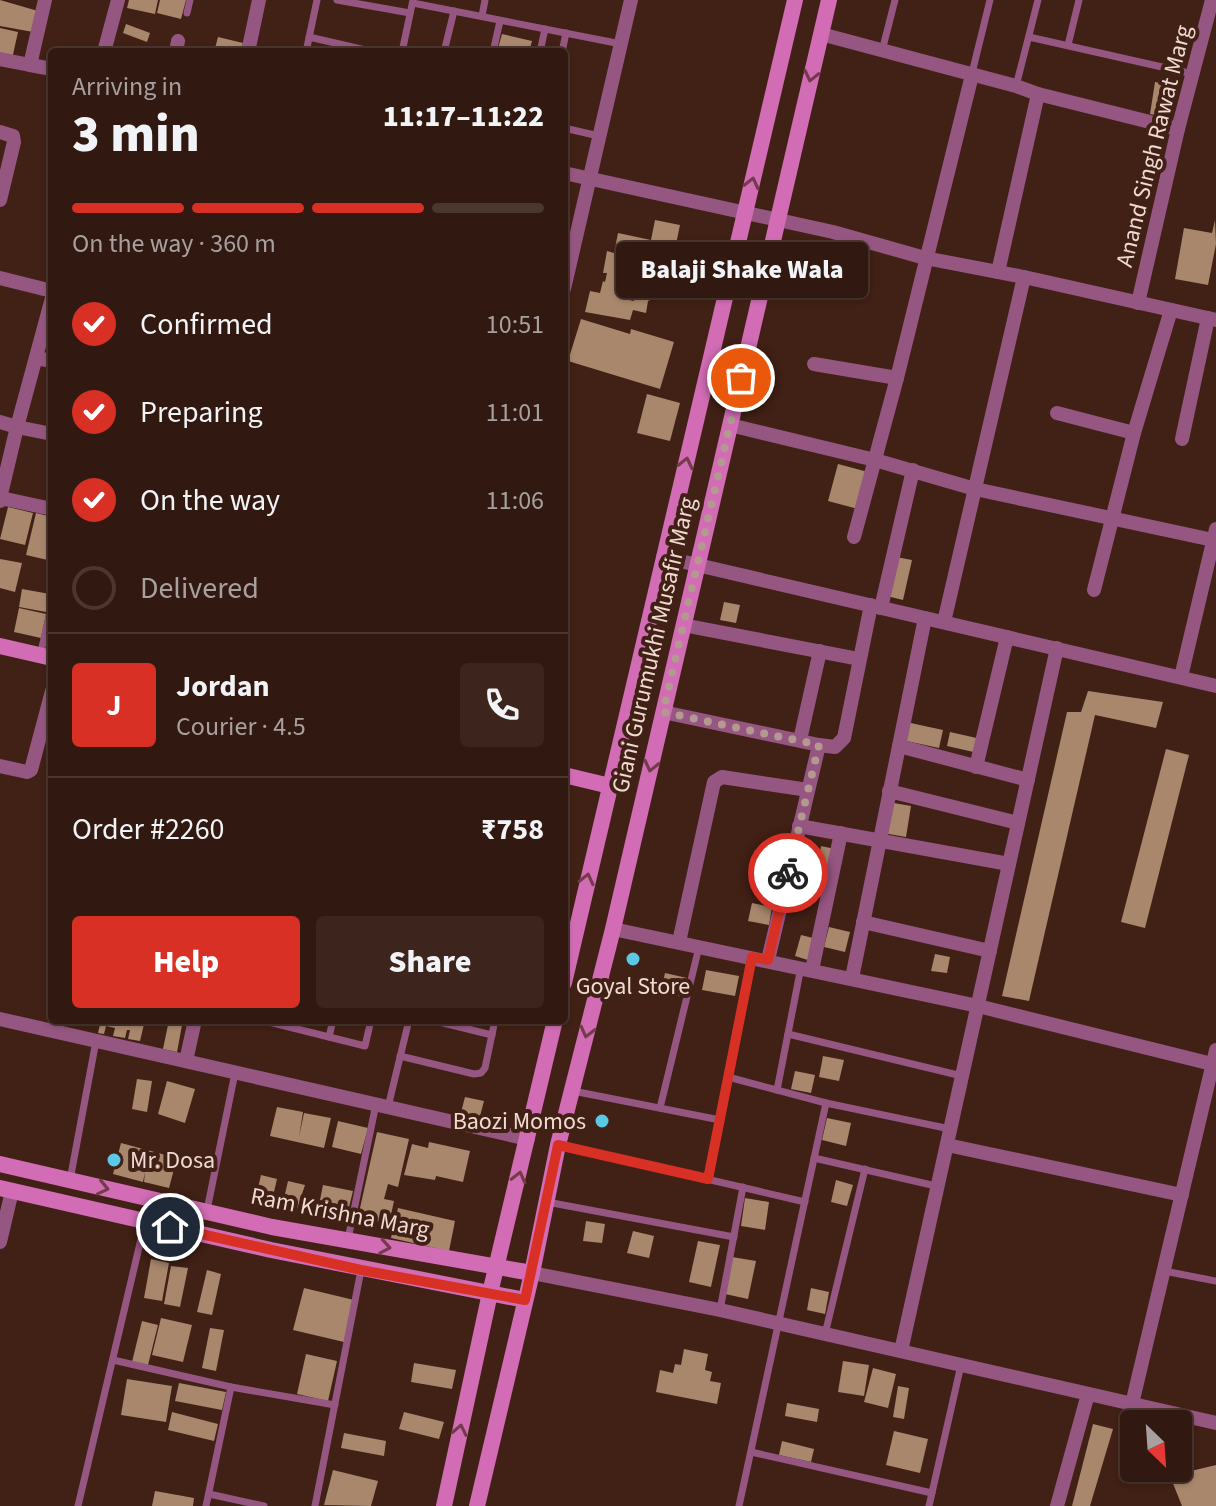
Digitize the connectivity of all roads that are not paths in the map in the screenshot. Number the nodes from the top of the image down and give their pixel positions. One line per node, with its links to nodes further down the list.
1 (45, 0): 40 (street)
2 (118, 0): 29 (street)
3 (190, 0): 18 (lane)
4 (259, 0): 30 (street)
5 (317, 0): 25 (lane)
6 (337, 0): 19 (lane)
7 (485, 0): 20 (lane)
8 (631, 0): 27 (street)
9 (795, 0): 53 (street, Giani Gurumukhi Musafir Marg, one-way to 9)
10 (829, 0): 24 (street, Giani Gurumukhi Musafir Marg)
11 (895, 0): 38 (lane)
12 (990, 0): 43 (lane)
13 (1038, 0): 26 (lane)
14 (1079, 0): 28 (lane)
15 (1212, 0): 42 (street, Anand Singh Rawat Marg)
16 (413, 1): 17 (lane); 19 (lane)
17 (454, 11): 20 (lane); 34 (lane)
18 (187, 13)
19 (410, 13): 33 (lane)
20 (482, 16): 21 (lane)
21 (500, 21): 22 (lane); 35 (lane)
22 (545, 29): 23 (lane); 36 (lane)
23 (566, 33): 27 (lane); 37 (lane)
24 (821, 34): 38 (street); 54 (street, Giani Gurumukhi Musafir Marg, one-way to 54)
25 (309, 37): 31 (lane); 32 (lane)
26 (1029, 37): 28 (lane); 44 (lane)
27 (621, 44): 49 (street)
28 (1068, 45): 42 (lane)
29 (105, 48)
30 (249, 48)
31 (307, 48)
32 (357, 48)
33 (403, 48)
34 (445, 48)
35 (494, 48)
36 (541, 48)
37 (563, 48)
38 (882, 51): 43 (street)
39 (0, 59): 40 (street)
40 (30, 65): 41 (street)
41 (48, 68)
42 (1193, 74): 47 (street, Anand Singh Rawat Marg)
43 (972, 75): 44 (street); 55 (street)
44 (1016, 86): 45 (street)
45 (1038, 94): 47 (street); 57 (street)
46 (568, 129): 49 (lane)
47 (1178, 129): 61 (street, Anand Singh Rawat Marg)
48 (0, 132): 52 (street)
49 (599, 136): 51 (street)
50 (568, 174): 51 (street)
51 (590, 178): 53 (street); 56 (street)
52 (0, 200)
53 (744, 214): 54 (street); 84 (street, Giani Gurumukhi Musafir Marg, one-way to 53)
54 (777, 221): 55 (street); 71 (street, Giani Gurumukhi Musafir Marg)
55 (925, 258): 57 (street); 68 (street)
56 (568, 272)
57 (998, 272): 58 (street)
58 (1024, 277): 61 (street); 78 (street)
59 (0, 278): 60 (street)
60 (48, 290)
61 (1138, 303): 62 (street)
62 (1171, 310): 64 (street); 74 (street)
63 (48, 313): 65 (street)
64 (1212, 319): 75 (street)
65 (36, 358): 66 (street); 72 (street)
66 (48, 360)
67 (814, 364): 68 (street)
68 (897, 378): 76 (street)
69 (1057, 413): 74 (street)
70 (0, 422): 72 (street)
71 (730, 425): 76 (street); 85 (street, Giani Gurumukhi Musafir Marg)
72 (17, 427): 73 (street); 79 (street)
73 (48, 433)
74 (1134, 433): 81 (street)
75 (1182, 439)
76 (875, 460): 77 (street); 83 (street)
77 (913, 470): 78 (street); 87 (street)
78 (975, 489): 81 (street); 89 (street)
79 (0, 499): 80 (street)
80 (48, 508)
81 (1113, 518): 82 (street); 86 (street)
82 (1215, 535): 97 (street)
83 (854, 537)
84 (663, 557): 85 (street); 108 (street, Giani Gurumukhi Musafir Marg)
85 (697, 565): 87 (street); 90 (street, Giani Gurumukhi Musafir Marg)
86 (1094, 590)
87 (876, 607): 88 (street); 96 (street)
88 (925, 618): 89 (street); 103 (street)
89 (944, 622): 91 (street)
90 (683, 625): 94 (street); 100 (street, Giani Gurumukhi Musafir Marg)
91 (1007, 637): 93 (street); 105 (street)
92 (0, 646): 95 (street)
93 (1057, 648): 97 (street); 107 (street)
94 (820, 651): 96 (street); 101 (street)
95 (46, 657)
96 (859, 659): 102 (street)
97 (1181, 677): 98 (street)
98 (1216, 686)
99 (48, 706): 104 (street)
100 (663, 712): 101 (street); 118 (street, Giani Gurumukhi Musafir Marg, one-way to 118)
101 (800, 740): 102 (street)
102 (819, 745): 109 (street)
103 (899, 746): 105 (street); 110 (street)
104 (0, 766)
105 (976, 767): 107 (street)
106 (568, 776): 108 (street)
107 (1028, 780): 111 (street)
108 (610, 786): 117 (street, Giani Gurumukhi Musafir Marg, one-way to 108)
109 (808, 790): 112 (street); 119 (street)
110 (889, 791): 111 (street); 114 (street)
111 (1018, 823): 115 (street)
112 (799, 826): 113 (street); 124 (street)
113 (841, 833): 114 (street); 125 (street)
114 (880, 839): 115 (street); 116 (street)
115 (1009, 864): 122 (street)
116 (863, 922): 122 (street); 126 (street)
117 (571, 924): 121 (street, Giani Gurumukhi Musafir Marg)
118 (613, 929): 119 (street); 149 (street, Giani Gurumukhi Musafir Marg, one-way to 149)
119 (679, 942): 120 (street)
120 (699, 946): 123 (street); 153 (lane)
121 (568, 949)
122 (990, 951): 127 (street)
123 (752, 957): 124 (street); 148 (lane)
124 (768, 960): 125 (street)
125 (807, 969): 126 (street); 139 (lane)
126 (852, 978): 127 (street)
127 (978, 1006): 144 (street); 147 (street)
128 (0, 1019): 129 (street)
129 (48, 1024)
130 (51, 1024): 142 (street)
131 (194, 1024): 145 (street)
132 (286, 1024): 141 (lane)
133 (332, 1024): 141 (lane)
134 (370, 1024): 141 (lane)
135 (408, 1024): 143 (lane)
136 (447, 1024): 140 (lane)
137 (494, 1024): 140 (lane)
138 (554, 1024): 156 (street)
139 (788, 1034): 147 (lane); 150 (lane)
140 (492, 1035): 143 (lane)
141 (329, 1037)
142 (96, 1041): 145 (street); 163 (lane)
143 (400, 1056): 152 (lane)
144 (1215, 1060): 167 (street)
145 (186, 1061): 146 (street)
146 (235, 1072): 152 (street); 170 (lane)
147 (962, 1076): 155 (street)
148 (728, 1077): 150 (lane); 154 (lane)
149 (571, 1090): 153 (lane); 157 (street, Giani Gurumukhi Musafir Marg)
150 (777, 1090): 151 (lane)
151 (826, 1103): 155 (lane); 159 (lane)
152 (382, 1106): 156 (street); 173 (lane)
153 (660, 1108): 154 (lane)
154 (720, 1120): 162 (lane)
155 (950, 1129): 158 (street)
156 (528, 1139): 175 (street, one-way to 156)
157 (558, 1145): 162 (lane); 168 (street, Giani Gurumukhi Musafir Marg)
158 (947, 1145): 164 (street); 167 (street)
159 (814, 1158): 161 (lane); 169 (lane)
160 (0, 1164): 163 (street, Ram Krishna Marg)
161 (865, 1169): 164 (lane); 184 (lane)
162 (708, 1179): 165 (lane)
163 (70, 1180): 170 (street, Ram Krishna Marg, one-way to 170)
164 (938, 1186): 185 (street)
165 (743, 1187): 169 (lane); 172 (lane)
166 (6, 1189): 171 (street, Ram Krishna Marg); 174 (street)
167 (1182, 1195): 177 (street)
168 (546, 1202): 172 (lane); 178 (street, Giani Gurumukhi Musafir Marg)
169 (805, 1202): 183 (lane)
170 (206, 1212): 173 (street, Ram Krishna Marg)
171 (145, 1222): 176 (street, Ram Krishna Marg); 186 (lane)
172 (734, 1237): 182 (lane)
173 (348, 1240): 175 (street, Ram Krishna Marg, one-way to 175)
174 (0, 1242)
175 (497, 1267): 178 (street, Ram Krishna Marg); 180 (street)
176 (361, 1270): 180 (street, Ram Krishna Marg); 191 (lane)
177 (1164, 1271): 179 (lane); 190 (street)
178 (532, 1273): 181 (street, Giani Gurumukhi Musafir Marg); 182 (street)
179 (1216, 1281)
180 (490, 1293): 181 (street, Ram Krishna Marg); 200 (street, one-way to 180)
181 (525, 1300): 201 (street, Giani Gurumukhi Musafir Marg)
182 (720, 1310): 183 (street)
183 (780, 1324): 184 (street); 193 (lane)
184 (825, 1334): 185 (street)
185 (901, 1351): 187 (street)
186 (113, 1360): 188 (lane); 196 (lane)
187 (961, 1365): 189 (street); 194 (lane)
188 (231, 1387): 191 (lane); 195 (lane)
189 (1088, 1394): 190 (street); 204 (street)
190 (1132, 1404): 192 (street)
191 (335, 1405): 199 (lane)
192 (1216, 1423)
193 (751, 1452): 194 (lane); 202 (lane)
194 (932, 1493): 203 (lane)
195 (209, 1494): 197 (lane); 198 (lane)
196 (78, 1506)
197 (206, 1506)
198 (264, 1506)
199 (315, 1506)
200 (444, 1506)
201 (477, 1506)
202 (739, 1506)
203 (929, 1506)
204 (1057, 1506)

